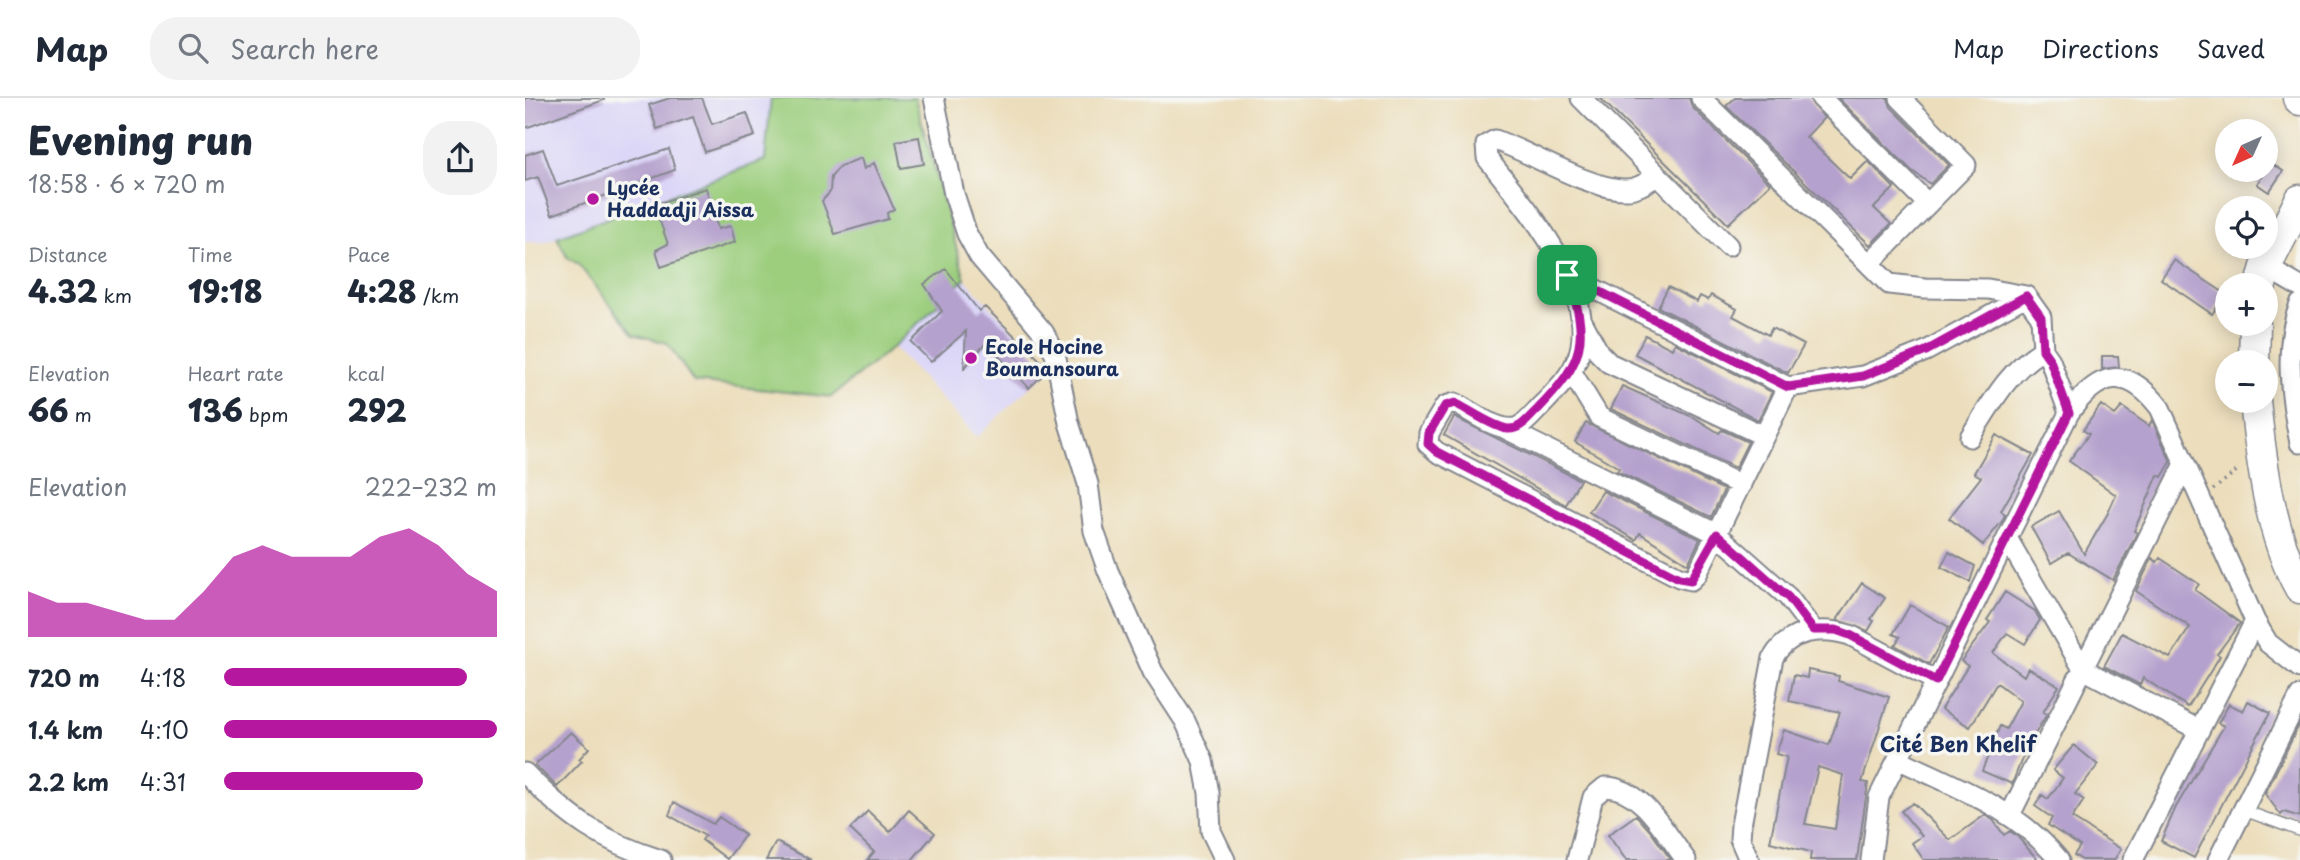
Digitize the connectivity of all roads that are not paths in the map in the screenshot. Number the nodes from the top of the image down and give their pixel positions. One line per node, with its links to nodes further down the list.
1 (934, 98): 46 (street)
2 (1581, 98): 6 (street)
3 (1701, 98): 10 (street)
4 (1821, 98): 8 (street)
5 (1900, 98): 8 (street)
6 (1657, 176): 9 (street); 12 (street)
7 (2300, 200): 11 (main road)
8 (1928, 204): 10 (street)
9 (1728, 246)
10 (1869, 264): 15 (street)
11 (2265, 273)
12 (1567, 275): 17 (street); 20 (street)
13 (2278, 280): 14 (street)
14 (2300, 287)
15 (2026, 296): 18 (street); 20 (street)
16 (2300, 304): 23 (street)
17 (1580, 318): 19 (street); 25 (street)
18 (2043, 350): 21 (street); 26 (street)
19 (1571, 371): 24 (street); 29 (street)
20 (1788, 387): 25 (street)
21 (2069, 413): 28 (street); 31 (street)
22 (2256, 413): 32 (main road)
23 (2297, 419): 27 (street)
24 (1506, 429): 30 (street); 30 (street)
25 (1764, 436): 29 (street)
26 (1970, 437)
27 (2300, 443)
28 (2185, 464): 33 (street); 36 (street)
29 (1741, 485): 30 (street)
30 (1717, 534): 34 (street)
31 (2007, 538): 36 (street); 37 (street)
32 (2300, 587)
33 (2255, 621): 35 (street); 39 (street)
34 (1813, 630): 37 (street); 49 (street)
35 (2300, 668)
36 (2083, 669): 39 (street); 43 (street)
37 (1936, 681): 40 (street)
38 (2300, 696): 42 (street)
39 (2199, 730): 52 (street)
40 (1898, 759): 43 (street); 50 (street)
41 (525, 773): 45 (street)
42 (2243, 810): 44 (lane); 53 (street)
43 (2010, 815): 51 (street)
44 (2300, 831)
45 (661, 860)
46 (1225, 860)
47 (1577, 860): 48 (street)
48 (1686, 860)
49 (1749, 860)
50 (1871, 860)
51 (2059, 860)
52 (2133, 860)
53 (2218, 860)

